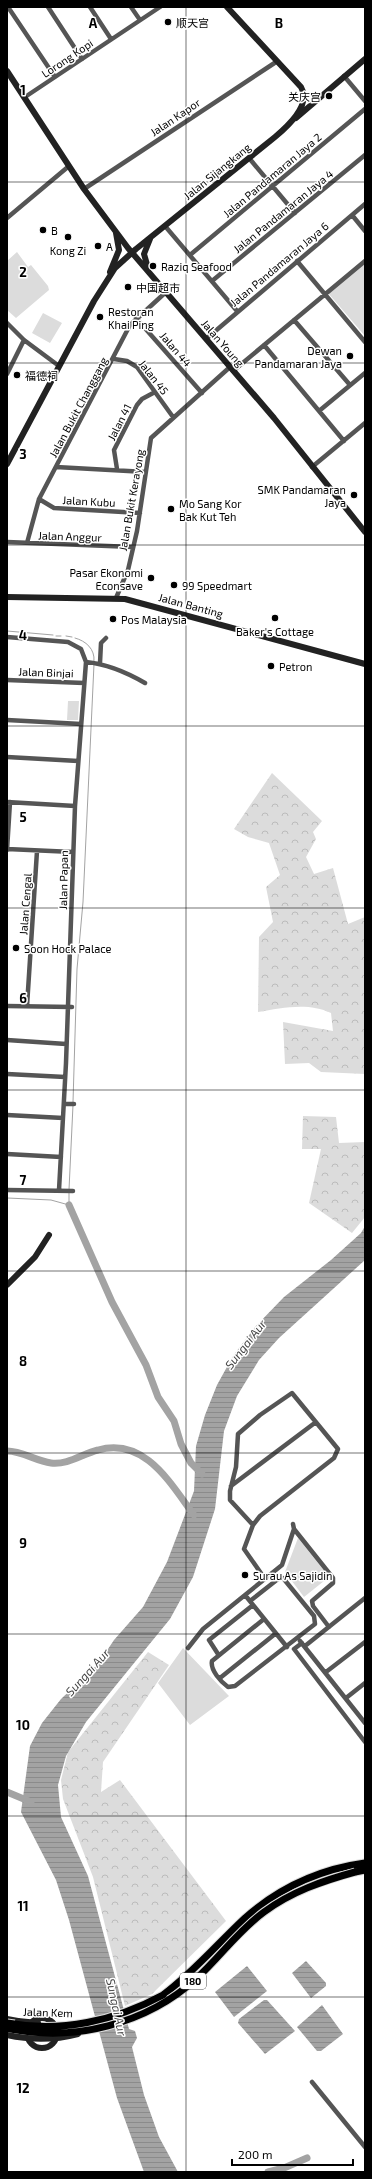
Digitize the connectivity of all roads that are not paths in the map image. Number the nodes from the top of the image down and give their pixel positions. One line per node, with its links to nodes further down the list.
1 (8, 7): 14 (street)
2 (48, 7): 9 (street)
3 (90, 7): 8 (street)
4 (131, 7): 7 (street)
5 (160, 7): 7 (street, Lorong Kopi)
6 (227, 7): 11 (main road)
7 (140, 20): 8 (street, Lorong Kopi)
8 (111, 39): 9 (street, Lorong Kopi)
9 (82, 59): 14 (street, Lorong Kopi)
10 (365, 59): 13 (main road)
11 (276, 62): 18 (main road, Jalan Sijangkang); 23 (street, Jalan Kapor)
12 (7, 71): 15 (main road, Jalan Young)
13 (344, 76): 16 (street); 18 (main road)
14 (55, 77): 15 (street, Lorong Kopi)
15 (25, 97): 21 (main road, Jalan Young)
16 (365, 101)
17 (365, 109): 22 (street, Jalan Pandamaran Jaya 2)
18 (290, 123): 20 (main road, Jalan Sijangkang)
19 (365, 155): 25 (street, Jalan Pandamaran Jaya 4)
20 (249, 158): 22 (street); 28 (main road, Jalan Sijangkang)
21 (69, 166): 23 (main road, Jalan Young); 27 (street)
22 (272, 186): 25 (street); 33 (street, Jalan Pandamaran Jaya 2)
23 (84, 189): 30 (main road, Jalan Young)
24 (365, 204): 26 (street, Jalan Pandamaran Jaya 6)
25 (295, 213): 37 (street, Jalan Pandamaran Jaya 4)
26 (352, 215): 29 (street); 35 (street, Jalan Pandamaran Jaya 6)
27 (7, 218)
28 (165, 226): 31 (main road, Jalan Sijangkang); 33 (street)
29 (365, 231)
30 (116, 232): 32 (main road, Jalan Young); 38 (main road)
31 (150, 238): 32 (main road, Jalan Sijangkang); 36 (main road)
32 (132, 252): 36 (main road, Jalan Young); 38 (main road, Jalan Sijangkang)
33 (190, 255): 37 (street)
34 (365, 260): 40 (street, Jalan Bukit Kerayong)
35 (297, 261): 40 (street); 41 (street, Jalan Pandamaran Jaya 6)
36 (150, 274): 39 (main road, Jalan Young)
37 (212, 281): 41 (street)
38 (103, 287): 50 (main road)
39 (166, 292): 42 (street, Jalan Bukit Changgang); 45 (main road, Jalan Young)
40 (325, 294): 43 (street, Jalan Bukit Kerayong); 47 (street)
41 (237, 311): 45 (street, Jalan Pandamaran Jaya 6)
42 (136, 318): 49 (street, Jalan Bukit Changgang); 56 (street, Jalan 44)
43 (294, 320): 48 (street, Jalan Bukit Kerayong); 54 (street)
44 (7, 323): 46 (street)
45 (206, 338): 51 (main road, Jalan Young)
46 (24, 340): 50 (street); 53 (street)
47 (365, 342)
48 (264, 345): 51 (street, Jalan Bukit Kerayong); 57 (street)
49 (114, 359): 55 (street, Jalan 45); 62 (street, Jalan Bukit Changgang)
50 (59, 366): 61 (main road)
51 (232, 369): 56 (street, Jalan Bukit Kerayong); 63 (main road, Jalan Young)
52 (365, 373): 54 (street)
53 (7, 374)
54 (350, 385): 57 (street)
55 (155, 392): 58 (street, Jalan 45); 64 (street, Jalan 41)
56 (202, 393): 58 (street, Jalan Bukit Kerayong)
57 (319, 411): 60 (street)
58 (174, 417): 65 (street, Jalan Bukit Kerayong)
59 (365, 423): 60 (street)
60 (344, 441): 63 (street)
61 (7, 464)
62 (56, 467): 64 (street); 66 (street, Jalan Bukit Changgang)
63 (312, 467): 68 (main road, Jalan Young)
64 (117, 469): 65 (street)
65 (146, 472): 67 (street, Jalan Bukit Kerayong)
66 (39, 500): 67 (street, Jalan Kubu); 70 (street, Jalan Bukit Changgang)
67 (140, 513): 71 (street, Jalan Bukit Kerayong)
68 (365, 532)
69 (7, 542): 70 (street, Jalan Anggur)
70 (27, 543): 71 (street, Jalan Anggur)
71 (133, 547): 73 (street, Jalan Bukit Kerayong)
72 (8, 598): 73 (main road, Jalan Banting)
73 (116, 598): 78 (main road, Jalan Banting)
74 (7, 637): 76 (street)
75 (106, 638): 77 (street)
76 (89, 663): 77 (street); 80 (street, Jalan Papan)
77 (99, 663): 81 (street)
78 (365, 664)
79 (7, 680): 80 (street, Jalan Binjai)
80 (84, 683): 83 (street, Jalan Papan)
81 (145, 683)
82 (7, 720): 83 (street)
83 (81, 724): 85 (street, Jalan Papan)
84 (7, 757): 85 (street)
85 (78, 761): 87 (street, Jalan Papan)
86 (8, 802): 87 (street); 88 (street)
87 (75, 806): 90 (street, Jalan Papan)
88 (7, 850): 89 (street)
89 (37, 851): 90 (street); 92 (street, Jalan Cengal)
90 (73, 852): 93 (street, Jalan Papan)
91 (7, 1006): 92 (street)
92 (27, 1006): 93 (street)
93 (70, 1007): 95 (street, Jalan Papan)
94 (7, 1040): 95 (street)
95 (66, 1044): 97 (street, Jalan Papan)
96 (7, 1074): 97 (street)
97 (65, 1076): 98 (street, Jalan Papan)
98 (66, 1104): 99 (street); 101 (street, Jalan Papan)
99 (74, 1104)
100 (7, 1115): 101 (street)
101 (63, 1118): 103 (street, Jalan Papan)
102 (7, 1154): 103 (street)
103 (60, 1157): 105 (street, Jalan Papan)
104 (7, 1190): 105 (street)
105 (62, 1190): 106 (street)
106 (73, 1190)
107 (49, 1235): 108 (main road)
108 (7, 1285)
109 (316, 1422): 110 (street); 110 (street); 111 (street)
110 (231, 1486): 111 (street)
111 (253, 1525): 112 (street)
112 (265, 1578): 113 (street); 117 (street)
113 (245, 1595): 115 (street); 123 (street)
114 (365, 1598): 117 (street)
115 (252, 1603): 116 (street); 119 (street); 124 (street)
116 (264, 1619): 118 (street); 124 (street)
117 (329, 1626): 121 (street)
118 (275, 1634): 122 (street); 126 (street)
119 (298, 1638): 121 (street); 122 (street)
120 (365, 1642): 125 (street)
121 (304, 1644): 125 (street); 130 (street)
122 (287, 1647): 126 (street)
123 (188, 1648)
124 (218, 1654): 126 (street)
125 (326, 1672): 128 (street)
126 (220, 1678)
127 (365, 1683): 128 (street)
128 (346, 1698): 129 (street)
129 (365, 1723)
130 (365, 1742)
131 (365, 1863): 132 (main road, 180)
132 (354, 1868): 133 (main road, 180); 136 (main road, 180, bridge)
133 (365, 1870)
134 (7, 2021): 135 (main road, Jalan Kem); 136 (main road, 180, bridge)
135 (30, 2025): 139 (main road); 139 (main road)
136 (87, 2027): 137 (main road, 180, bridge); 140 (main road, Jalan Kem, bridge)
137 (7, 2028)
138 (7, 2032): 139 (main road, Jalan Kem)
139 (27, 2034)
140 (7, 2035)
141 (312, 2082): 142 (street)
142 (365, 2147)

